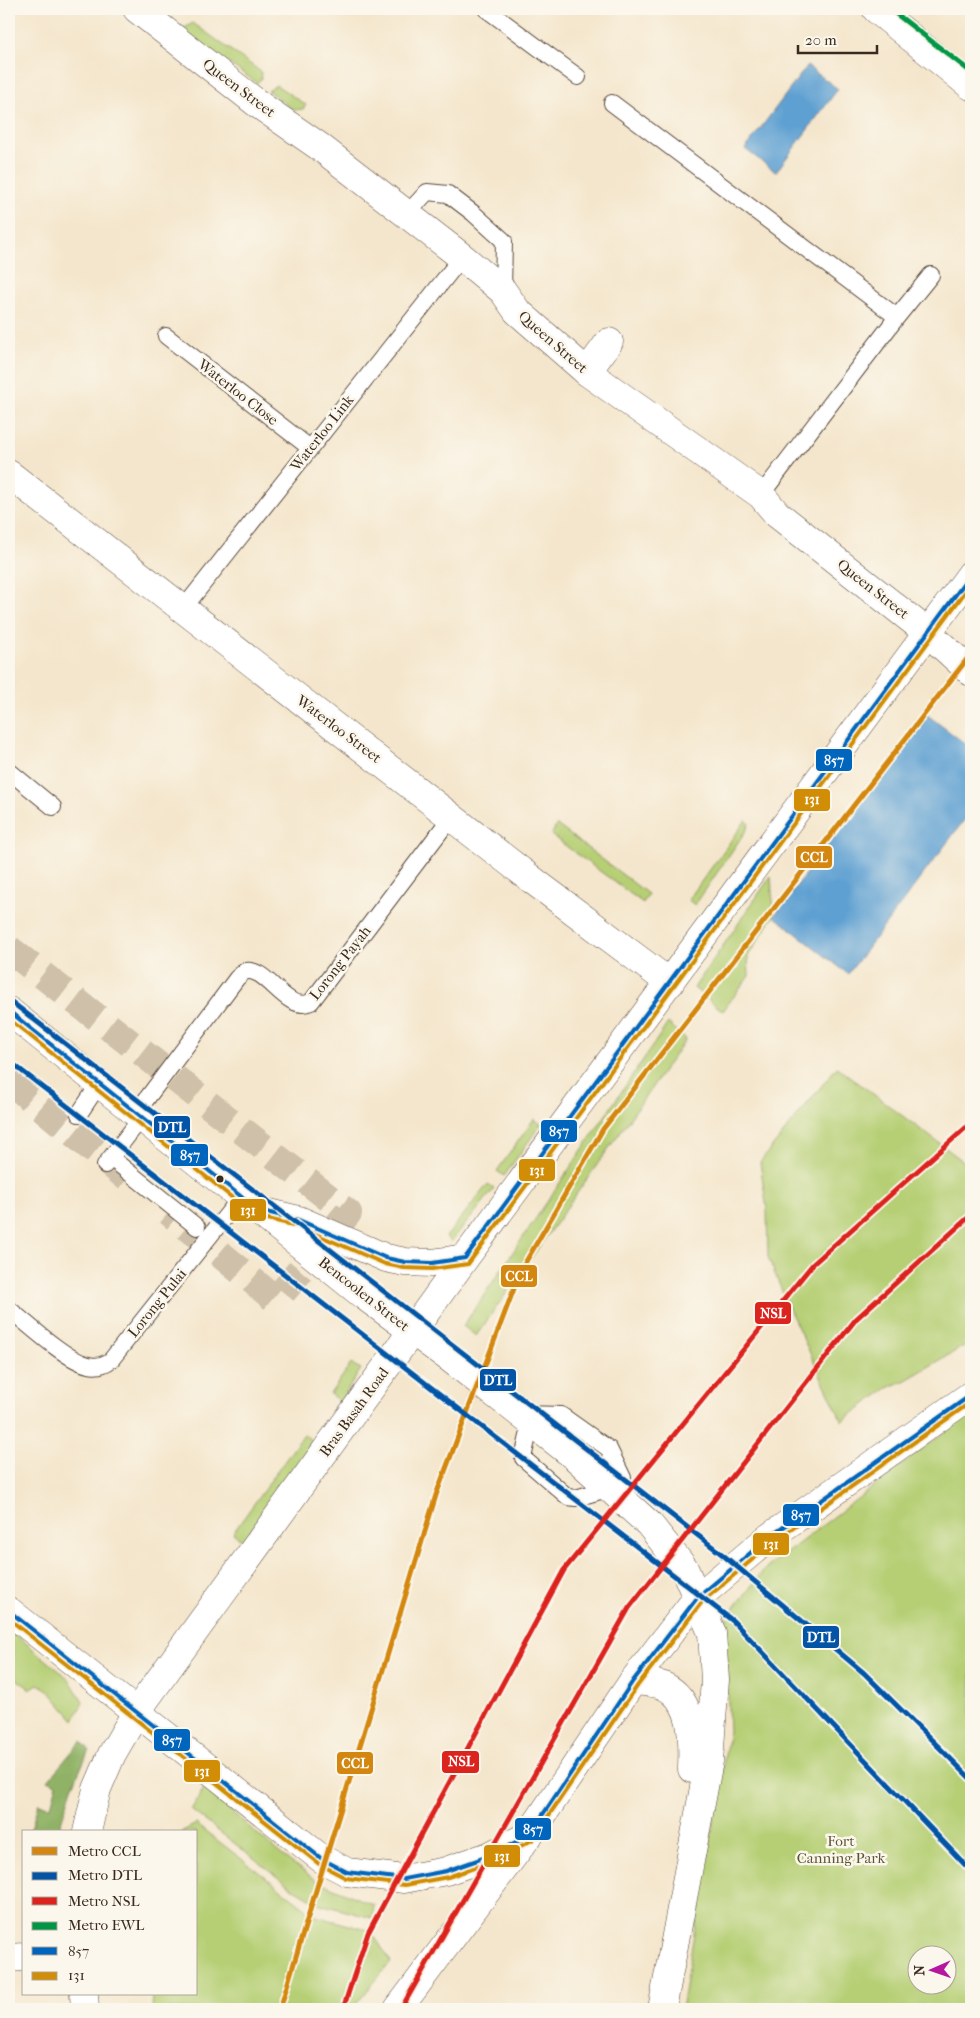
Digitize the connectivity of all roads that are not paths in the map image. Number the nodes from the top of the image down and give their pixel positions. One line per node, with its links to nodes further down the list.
1 (486, 9): 4 (lane)
2 (876, 9): 5 (main road)
3 (153, 13): 7 (main road, Queen Street)
4 (578, 78)
5 (971, 86)
6 (612, 103): 11 (lane)
7 (406, 215): 8 (main road, Queen Street); 10 (lane)
8 (462, 257): 10 (main road, Queen Street); 15 (lane, Waterloo Link)
9 (931, 276): 11 (lane)
10 (503, 291): 14 (main road, Queen Street)
11 (897, 316): 17 (lane)
12 (166, 336): 15 (lane, Waterloo Close)
13 (610, 342): 14 (main road)
14 (587, 372): 17 (main road, Queen Street)
15 (310, 448): 19 (lane, Waterloo Link)
16 (9, 474): 19 (main road, Waterloo Street)
17 (761, 495): 20 (main road, Queen Street)
18 (971, 574): 20 (main road, Bras Basah Road)
19 (182, 609): 24 (main road, Waterloo Street)
20 (927, 632): 21 (main road, Queen Street); 25 (main road, Bras Basah Road)
21 (971, 672)
22 (9, 771): 23 (lane)
23 (53, 806)
24 (452, 816): 25 (main road, Waterloo Street); 29 (lane, Lorong Payah)
25 (670, 983): 32 (main road, Bras Basah Road)
26 (9, 1011): 27 (main road, Bencoolen Street)
27 (99, 1084): 28 (lane); 29 (main road, Bencoolen Street)
28 (79, 1114)
29 (139, 1115): 30 (main road, Bencoolen Street); 31 (lane)
30 (250, 1204): 32 (main road); 33 (lane, Lorong Pulai); 34 (main road, Bencoolen Street)
31 (197, 1227)
32 (465, 1258): 34 (main road, Bras Basah Road)
33 (9, 1310)
34 (412, 1331): 36 (main road, Bencoolen Street); 39 (main road, Bras Basah Road)
35 (971, 1395): 36 (main road)
36 (697, 1598): 38 (main road); 42 (main road, Bencoolen Street)
37 (9, 1611): 39 (main road)
38 (633, 1681): 41 (main road); 42 (main road)
39 (137, 1712): 40 (main road, Bras Basah Road); 41 (main road)
40 (88, 1830)
41 (529, 1835): 47 (main road)
42 (692, 1851): 48 (main road)
43 (22, 1957): 44 (main road)
44 (9, 1958)
45 (84, 1996): 46 (main road)
46 (86, 2009)
47 (398, 2009)
48 (662, 2009)

